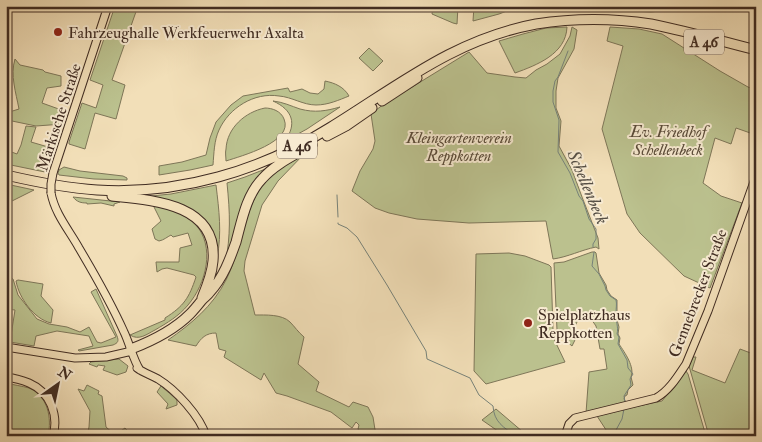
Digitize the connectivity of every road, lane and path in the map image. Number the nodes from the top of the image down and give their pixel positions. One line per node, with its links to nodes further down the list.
1 (108, 6): 15 (main road, Märkische Straße, bridge)
2 (615, 23): 3 (highway, A 46); 4 (highway, A 46); 5 (highway, A 46)
3 (756, 50)
4 (756, 55)
5 (362, 111): 6 (highway, A 46); 8 (highway, A 46)
6 (313, 144): 8 (highway, A 46); 13 (highway)
7 (6, 175): 11 (highway, A 46)
8 (233, 176): 11 (highway, A 46)
9 (756, 176): 19 (main road, Gennebrecker Straße)
10 (6, 180): 12 (highway, A 46)
11 (206, 183): 12 (highway, A 46)
12 (97, 195): 13 (highway)
13 (202, 300): 15 (highway)
14 (6, 347): 15 (main road)
15 (130, 350): 18 (main road, Märkische Straße)
16 (6, 377): 17 (main road)
17 (53, 436)
18 (206, 436)
19 (565, 436)

